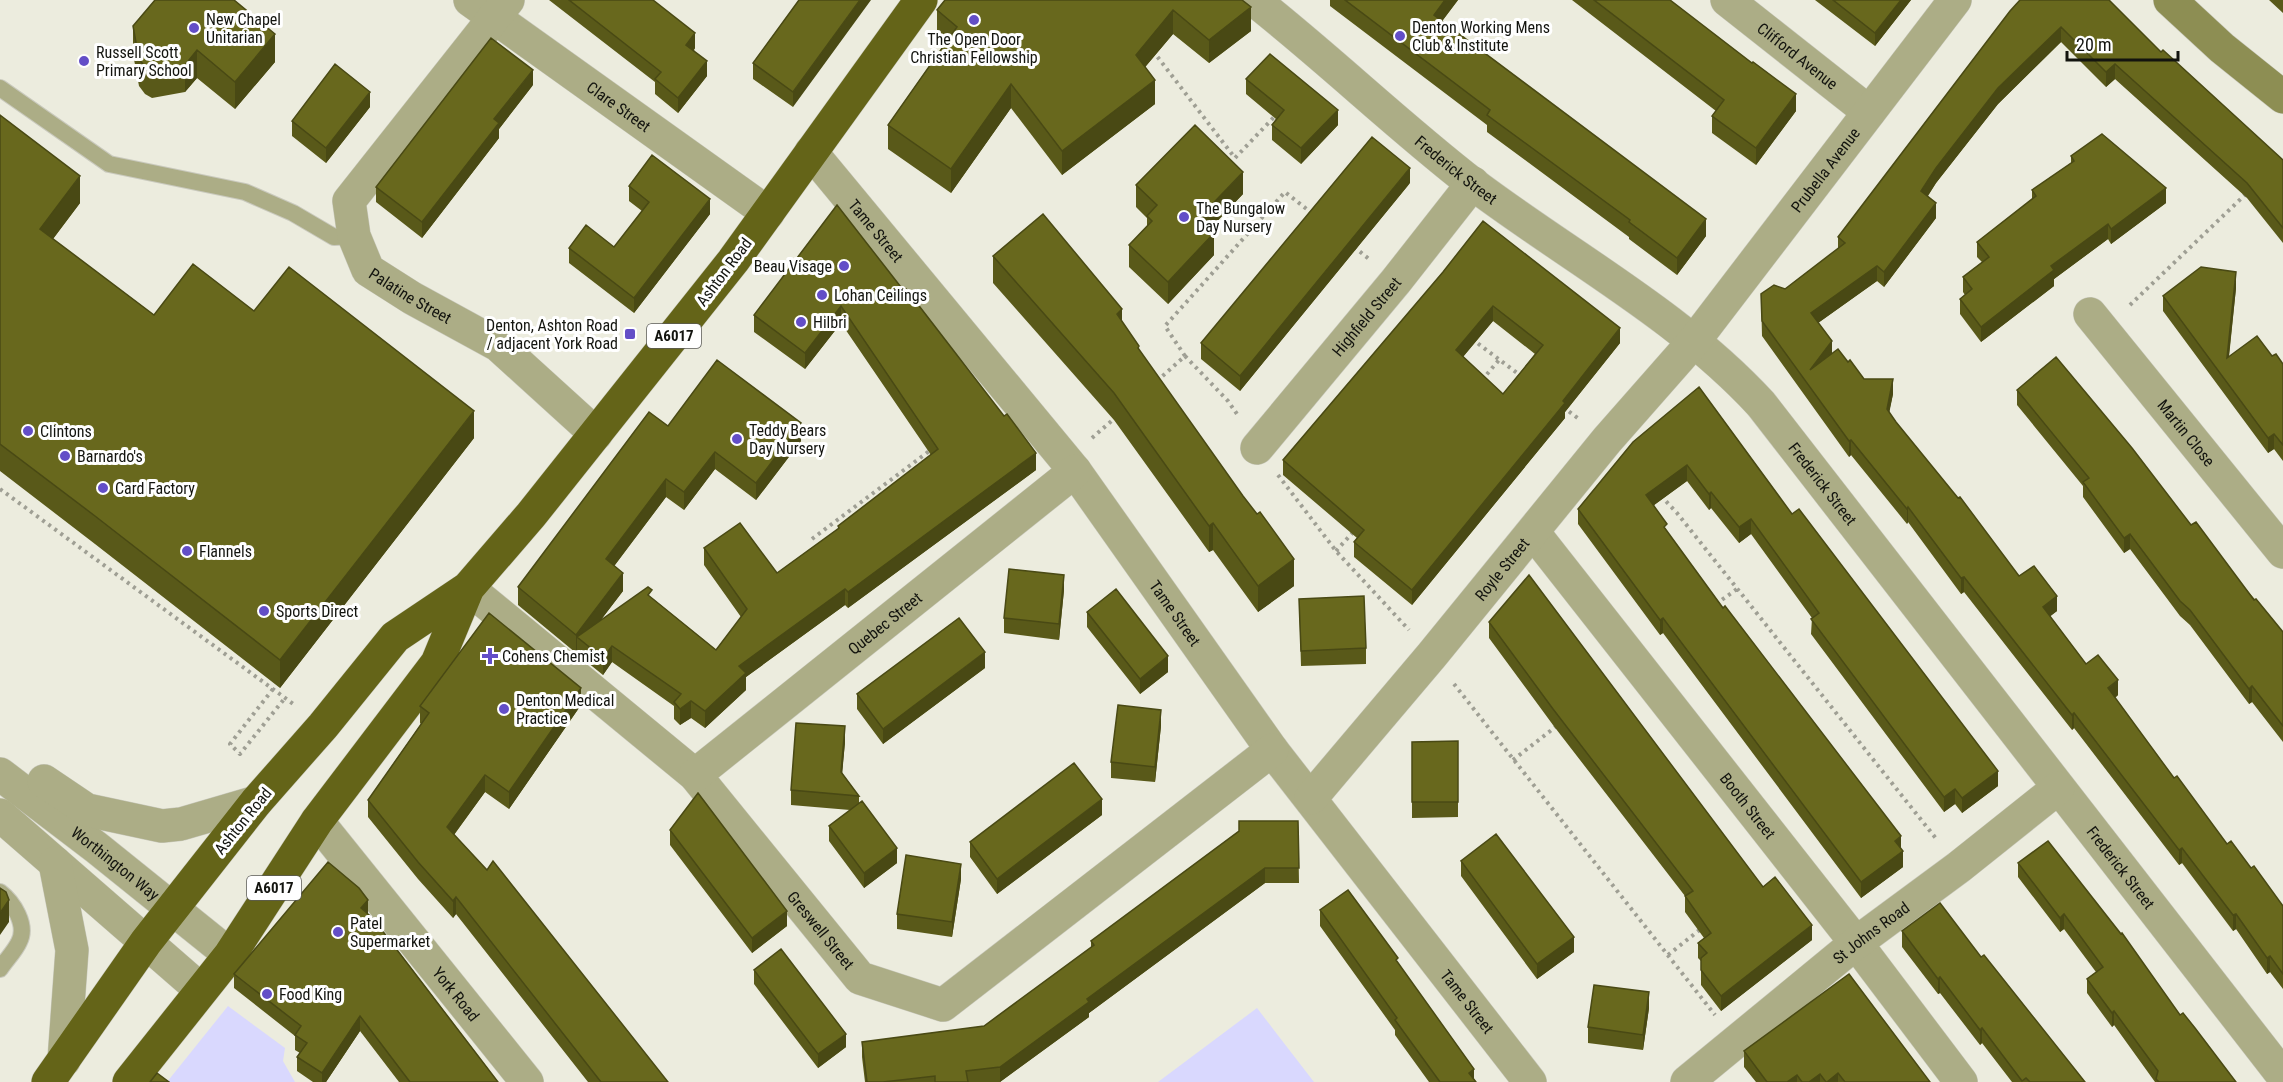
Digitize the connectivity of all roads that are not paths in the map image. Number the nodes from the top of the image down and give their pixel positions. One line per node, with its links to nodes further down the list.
1 (921, 0): 10 (highway, Ashton Road / A6017)
2 (1727, 0): 9 (street, Clifford Avenue)
3 (1955, 0): 9 (street, Prubella Avenue)
4 (2170, 0): 8 (street)
5 (1266, 4): 11 (street, Frederick Street)
6 (491, 6): 12 (street, Clare Street); 13 (street, Palatine Street)
7 (0, 88): 13 (lane)
8 (2283, 97)
9 (1869, 112): 15 (street, Prubella Avenue)
10 (812, 152): 12 (highway, Ashton Road / A6017); 18 (street, Tame Street)
11 (1473, 183): 15 (street, Frederick Street); 17 (street, Highfield Street)
12 (768, 213): 16 (highway, Ashton Road / A6017)
13 (354, 236): 16 (street, Palatine Street)
14 (2096, 322): 20 (street, Martin Close)
15 (1695, 340): 19 (street, Royle Street); 26 (street, Frederick Street)
16 (596, 434): 21 (highway, Ashton Road / A6017)
17 (1257, 448)
18 (1075, 471): 22 (street, Tame Street); 25 (street, Quebec Street)
19 (1533, 532): 27 (street, Royle Street); 35 (street, Booth Street)
20 (2283, 552)
21 (468, 588): 25 (street, Greswell Street); 28 (highway, Ashton Road / A6017); 30 (highway, Ashton Road / A6017)
22 (1272, 750): 25 (street, Greswell Street); 27 (street, Tame Street)
23 (0, 752): 28 (street, Worthington Way)
24 (0, 774): 33 (street, Worthington Way)
25 (695, 775)
26 (2058, 788): 35 (street, St Johns Road); 40 (street, Frederick Street)
27 (1311, 798): 43 (street, Tame Street)
28 (256, 802): 33 (highway, Ashton Road / A6017)
29 (0, 815): 31 (street)
30 (317, 821): 36 (highway, Ashton Road / A6017); 42 (street, York Road)
31 (55, 863): 34 (street); 39 (street)
32 (0, 892): 37 (lane)
33 (172, 909): 34 (highway, Ashton Road / A6017); 36 (street, Worthington Way)
34 (146, 942): 38 (street); 39 (highway, Ashton Road / A6017)
35 (1856, 943): 44 (street, St Johns Road); 45 (street, Booth Street)
36 (230, 955): 38 (highway, Ashton Road / A6017)
37 (0, 969)
38 (201, 990): 41 (highway, Ashton Road / A6017)
39 (56, 1071)
40 (2283, 1077)
41 (129, 1082)
42 (527, 1082)
43 (1530, 1082)
44 (1687, 1082)
45 (1961, 1082)

